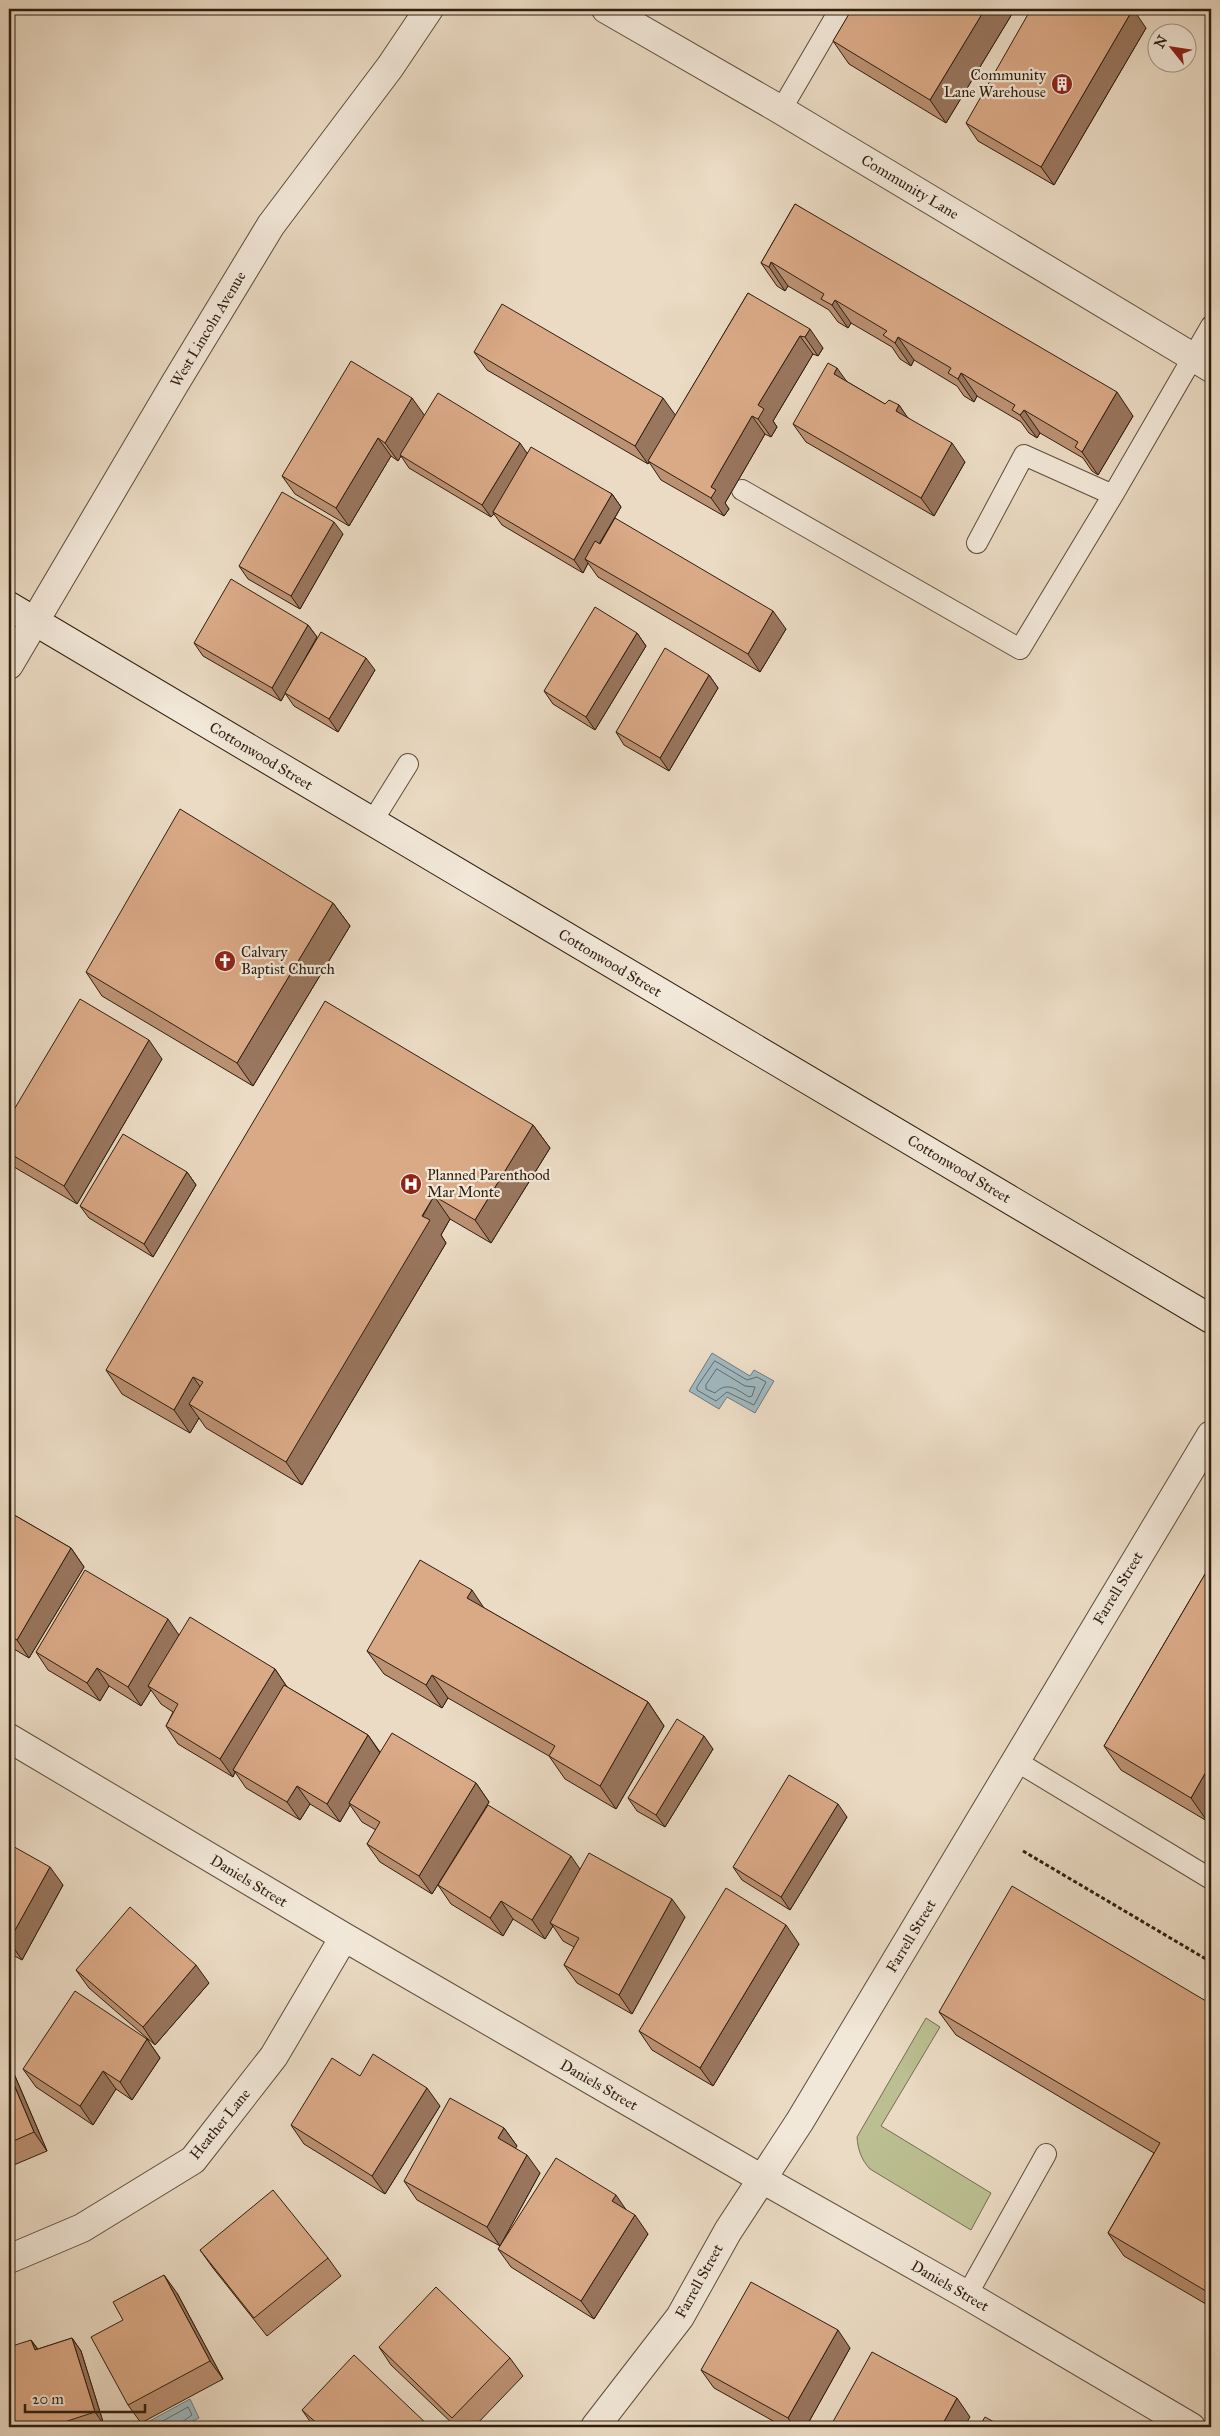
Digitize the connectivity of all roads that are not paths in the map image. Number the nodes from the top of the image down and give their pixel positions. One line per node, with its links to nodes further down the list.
1 (429, 9): 11 (street, West Lincoln Avenue)
2 (606, 9): 4 (street, Community Lane)
3 (840, 9): 4 (lane)
4 (781, 110): 6 (street, Community Lane)
5 (1211, 326): 6 (lane)
6 (1202, 363): 8 (lane)
7 (742, 490): 8 (lane)
8 (1114, 496): 9 (lane)
9 (977, 543)
10 (9, 606): 11 (street, Cottonwood Street)
11 (34, 621): 12 (street, West Lincoln Avenue); 14 (street, Cottonwood Street)
12 (9, 665)
13 (408, 764): 14 (lane)
14 (372, 822): 15 (street, Cottonwood Street)
15 (1211, 1319)
16 (1211, 1435): 18 (street, Farrell Street)
17 (9, 1738): 20 (street, Daniels Street)
18 (1016, 1761): 19 (lane); 22 (street, Farrell Street)
19 (1211, 1879)
20 (344, 1937): 22 (street, Daniels Street); 23 (street, Heather Lane)
21 (1046, 2154): 24 (lane)
22 (762, 2179): 24 (street, Daniels Street); 25 (street, Farrell Street)
23 (9, 2259)
24 (967, 2295): 26 (street, Daniels Street)
25 (595, 2427)
26 (1190, 2427)

